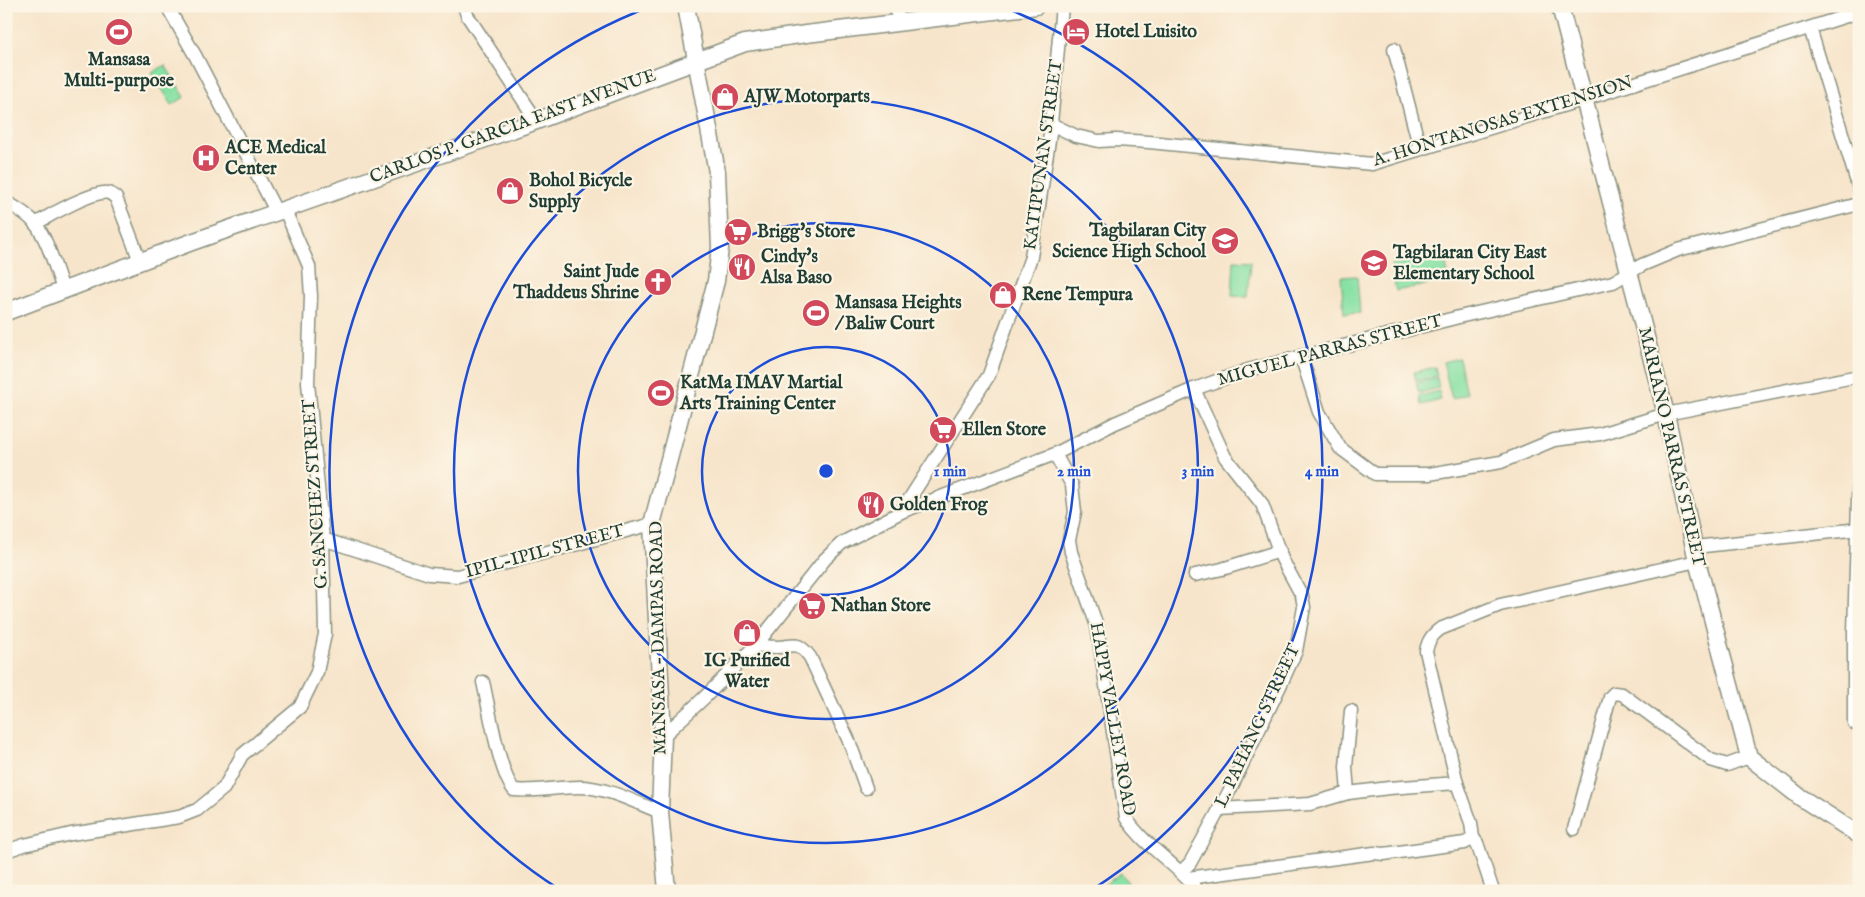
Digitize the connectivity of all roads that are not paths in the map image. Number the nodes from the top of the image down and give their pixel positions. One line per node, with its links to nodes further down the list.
1 (168, 6): 20 (street, G. SANCHEZ STREET)
2 (464, 6): 14 (street)
3 (686, 6): 12 (main road, MANSASA – DAMPAS ROAD)
4 (895, 6): 9 (street)
5 (1036, 6): 9 (main road, CARLOS P. GARCIA EAST AVENUE)
6 (1062, 6): 15 (street, KATIPUNAN STREET)
7 (1560, 6): 13 (main road, MARIANO PARRAS STREET)
8 (1859, 12): 10 (street, A. HONTANOSAS EXTENSION)
9 (900, 23): 12 (main road, CARLOS P. GARCIA EAST AVENUE)
10 (1810, 28): 13 (street, A. HONTANOSAS EXTENSION); 17 (street)
11 (1394, 49): 16 (street)
12 (697, 61): 14 (main road, CARLOS P. GARCIA EAST AVENUE); 33 (main road, MANSASA – DAMPAS ROAD)
13 (1585, 99): 16 (street, A. HONTANOSAS EXTENSION); 23 (main road, MARIANO PARRAS STREET)
14 (531, 123): 20 (main road, CARLOS P. GARCIA EAST AVENUE)
15 (1051, 124): 16 (street, A. HONTANOSAS EXTENSION); 32 (street, KATIPUNAN STREET)
16 (1420, 149)
17 (1859, 189)
18 (6, 202): 21 (street)
19 (1859, 204): 23 (street, MIGUEL PARRAS STREET)
20 (280, 209): 22 (main road, CARLOS P. GARCIA EAST AVENUE); 35 (street, G. SANCHEZ STREET)
21 (35, 224): 22 (street); 24 (street)
22 (140, 261): 24 (main road, CARLOS P. GARCIA EAST AVENUE)
23 (1628, 273): 26 (street, MIGUEL PARRAS STREET); 29 (main road, MARIANO PARRAS STREET)
24 (63, 289): 25 (main road, CARLOS P. GARCIA EAST AVENUE)
25 (6, 312)
26 (1301, 356): 28 (street, MIGUEL PARRAS STREET); 29 (street)
27 (1859, 376): 29 (street)
28 (1194, 389): 30 (street, MIGUEL PARRAS STREET); 36 (street, L. PAHANG STREET)
29 (1666, 414): 37 (main road, MARIANO PARRAS STREET)
30 (1055, 454): 32 (street, MIGUEL PARRAS STREET); 54 (street, HAPPY VALLEY ROAD)
31 (1859, 470): 34 (street)
32 (901, 512): 39 (street, MIGUEL PARRAS STREET)
33 (652, 524): 35 (street, IPIL-IPIL STREET); 43 (main road, MANSASA – DAMPAS ROAD)
34 (1858, 529): 37 (street); 42 (street)
35 (324, 539): 53 (street, G. SANCHEZ STREET)
36 (1280, 551): 38 (street); 48 (street, L. PAHANG STREET)
37 (1696, 554): 44 (main road, MARIANO PARRAS STREET); 45 (street)
38 (1195, 575)
39 (756, 645): 43 (street, MIGUEL PARRAS STREET); 46 (street)
40 (483, 682): 49 (street)
41 (1351, 711): 47 (street)
42 (1859, 724)
43 (663, 736): 49 (main road, MANSASA – DAMPAS ROAD)
44 (1748, 757): 50 (street); 51 (main road)
45 (1457, 783): 47 (street); 52 (street)
46 (866, 788)
47 (1348, 793): 48 (street)
48 (1219, 809): 54 (street, L. PAHANG STREET)
49 (660, 812): 55 (main road, MANSASA – DAMPAS ROAD)
50 (1574, 829)
51 (1859, 835)
52 (1473, 838): 54 (street); 57 (street)
53 (6, 851)
54 (1184, 875): 56 (street, HAPPY VALLEY ROAD)
55 (667, 891)
56 (1198, 891)
57 (1493, 891)

